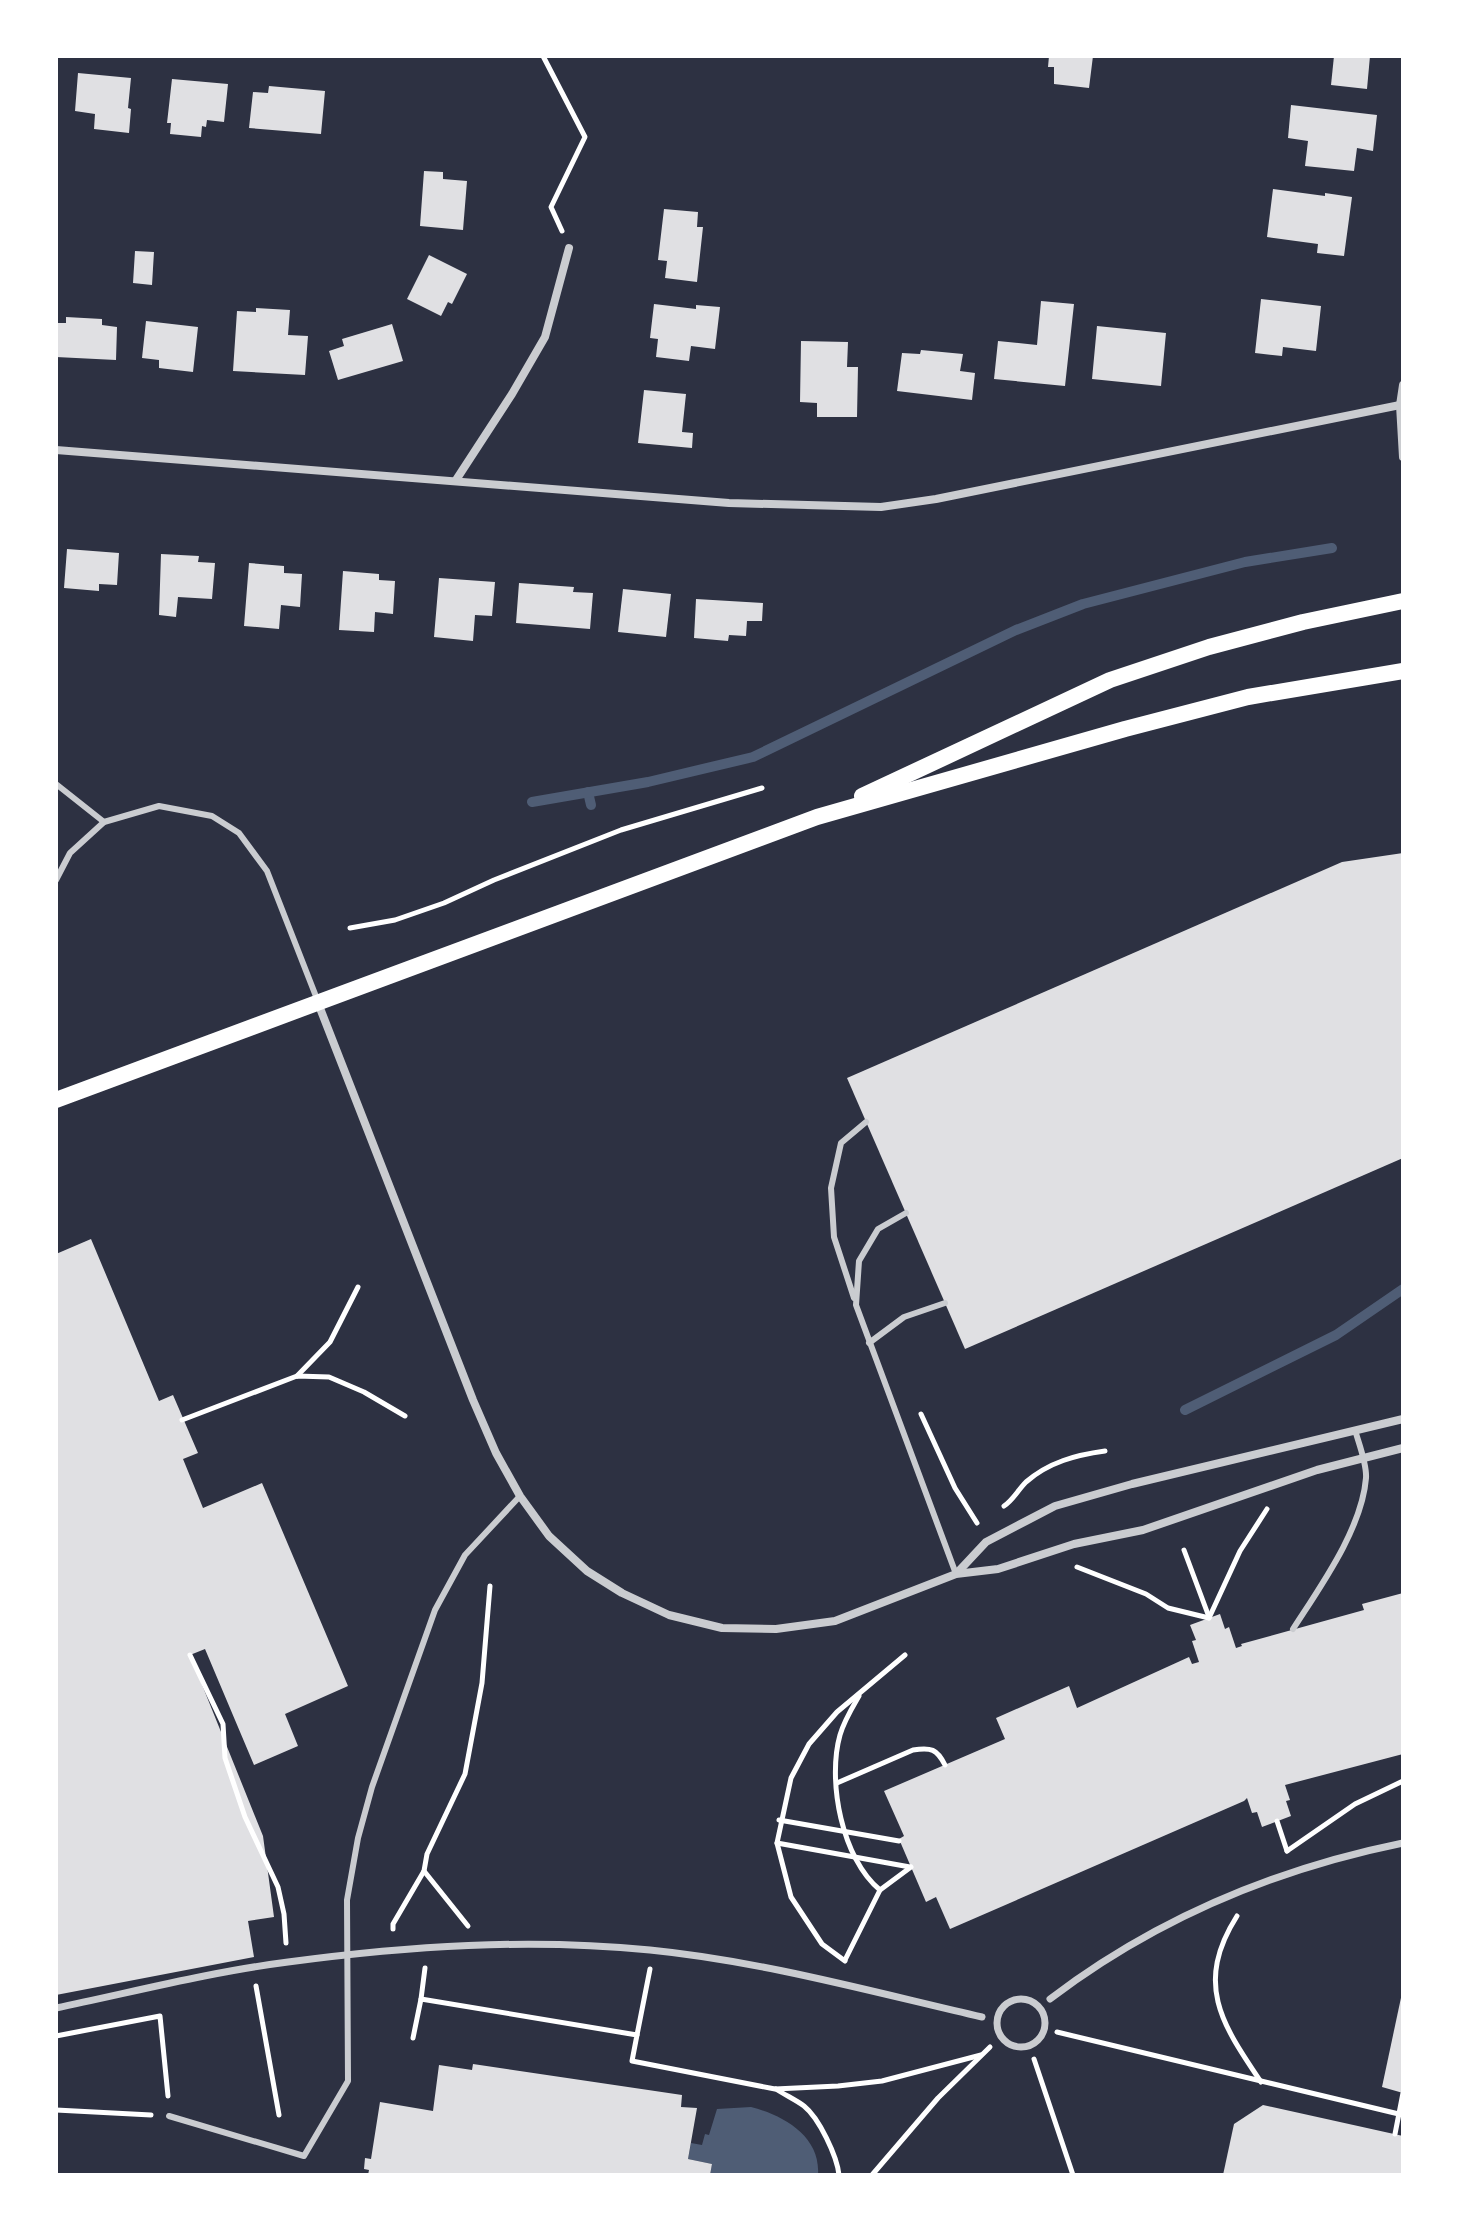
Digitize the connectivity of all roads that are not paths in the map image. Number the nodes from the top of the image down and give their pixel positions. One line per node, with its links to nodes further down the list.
1 (569, 248): 6 (street)
2 (1403, 385): 3 (street)
3 (1400, 405): 5 (street); 6 (street)
4 (56, 450): 6 (street)
5 (1403, 457)
6 (456, 480)
7 (1403, 601): 10 (main road)
8 (1403, 671): 10 (main road)
9 (56, 784): 11 (lane)
10 (817, 817): 13 (main road)
11 (104, 822): 12 (lane); 13 (lane)
12 (56, 880)
13 (318, 1003): 14 (main road); 24 (street)
14 (56, 1100)
15 (866, 1122): 18 (lane)
16 (906, 1213): 18 (lane)
17 (945, 1303): 19 (lane)
18 (856, 1305): 19 (lane)
19 (869, 1343): 25 (lane)
20 (1403, 1419): 21 (street)
21 (1355, 1430): 23 (lane); 25 (street)
22 (1403, 1448): 23 (street)
23 (1362, 1458): 25 (street); 26 (lane)
24 (520, 1496): 25 (street); 32 (lane)
25 (956, 1574)
26 (1293, 1629)
27 (1403, 1843): 28 (street)
28 (1050, 1999)
29 (56, 2008): 30 (street)
30 (982, 2017)
31 (1045, 2023): 31 (street)
32 (169, 2116)

